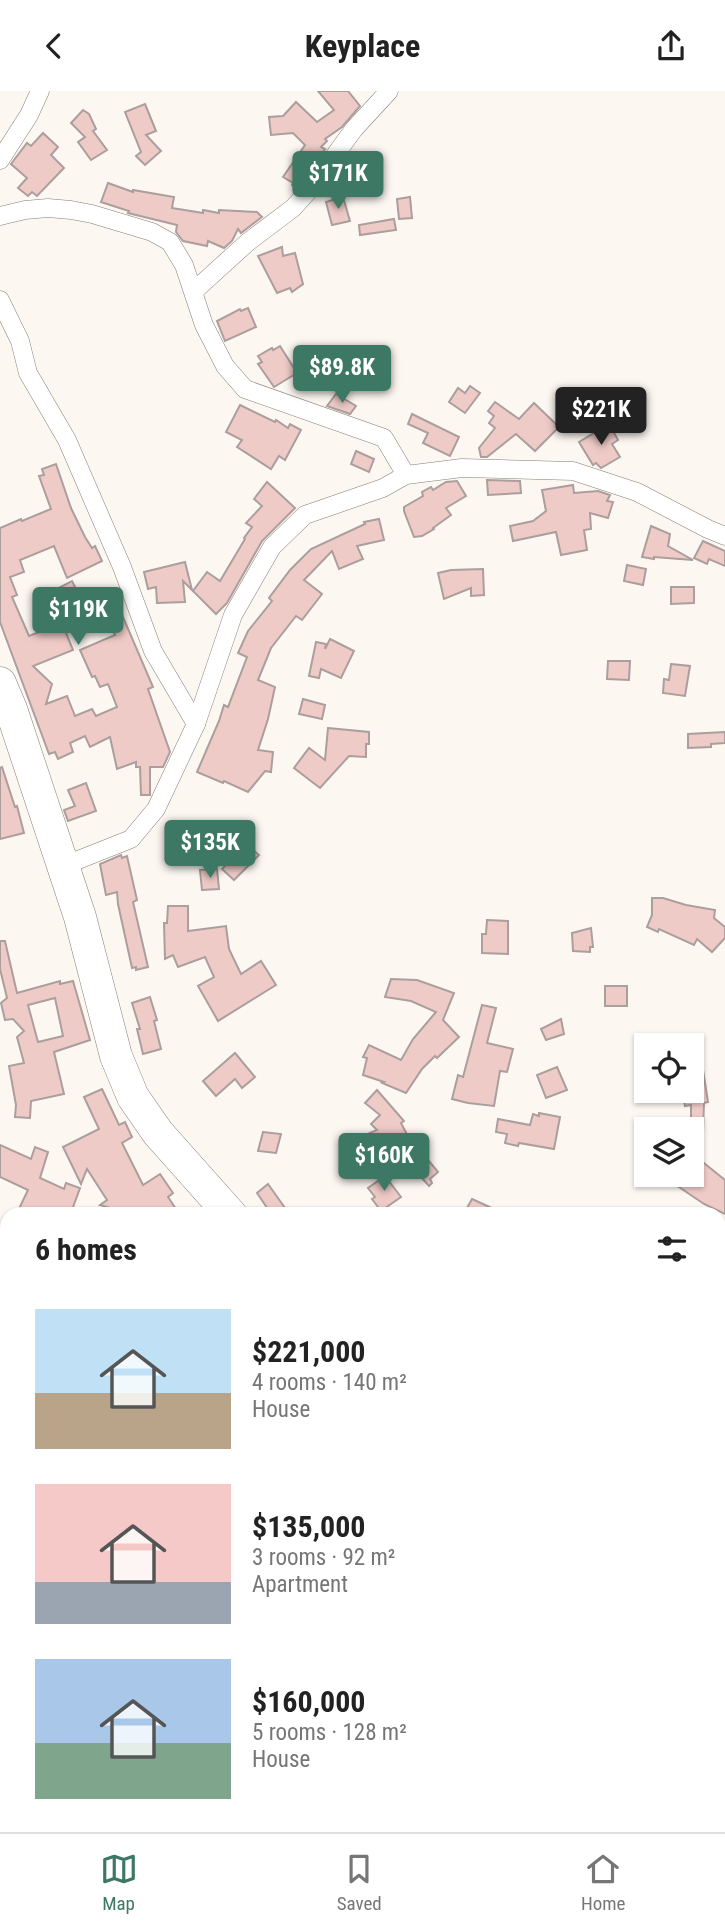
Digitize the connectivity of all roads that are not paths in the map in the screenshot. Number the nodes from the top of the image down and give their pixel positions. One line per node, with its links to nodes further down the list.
1 (40, 91): 3 (street)
2 (389, 91): 5 (street)
3 (0, 160)
4 (0, 216): 5 (street)
5 (194, 291): 7 (street)
6 (0, 300): 10 (street)
7 (405, 475): 8 (street); 10 (street)
8 (725, 535)
9 (0, 683): 11 (highway)
10 (196, 724): 11 (street)
11 (63, 866): 12 (highway)
12 (224, 1207)

